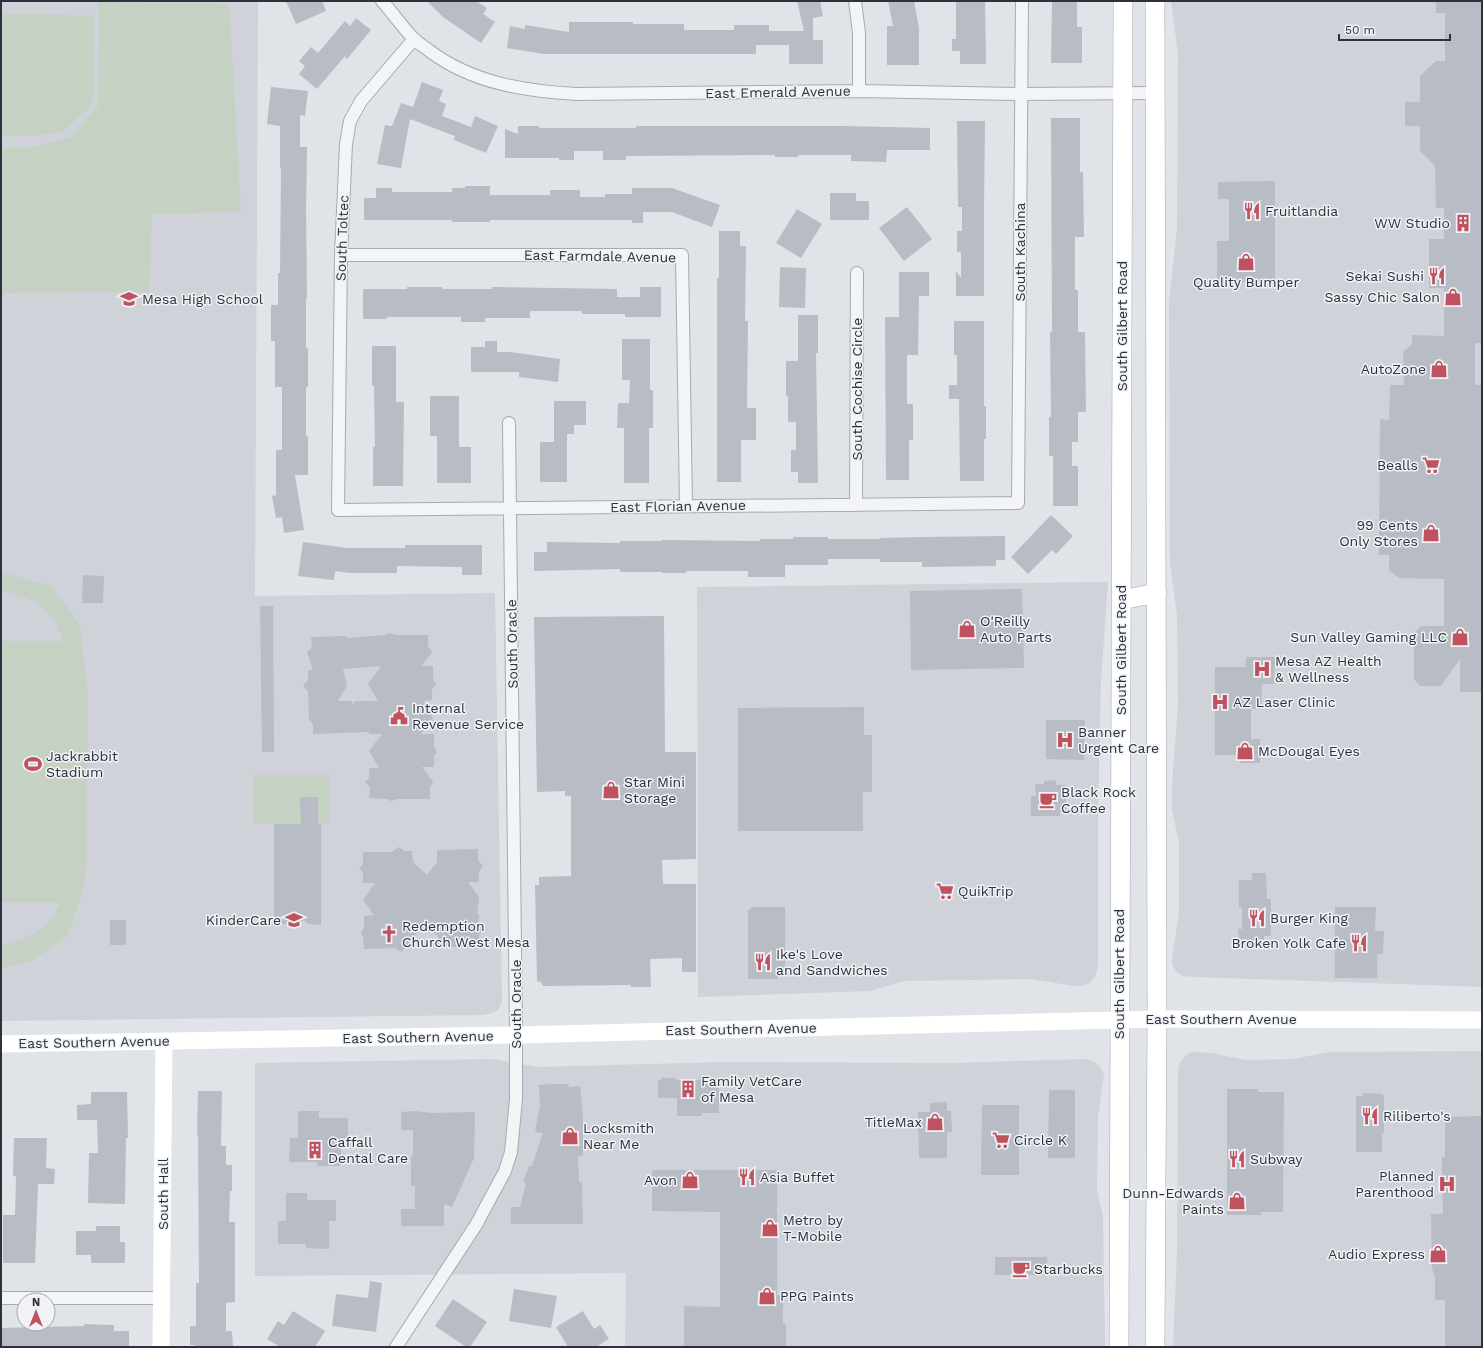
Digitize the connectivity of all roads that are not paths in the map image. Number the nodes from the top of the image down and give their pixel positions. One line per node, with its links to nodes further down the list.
1 (382, 1): 6 (street)
2 (855, 1): 7 (street)
3 (1022, 1): 9 (street, South Kachina)
4 (1123, 1): 10 (main road, South Gilbert Road)
5 (1155, 1): 8 (main road)
6 (414, 39): 7 (street, East Emerald Avenue); 11 (street, South Toltec)
7 (859, 91): 9 (street, East Emerald Avenue)
8 (1155, 93): 10 (street, East Emerald Avenue); 19 (main road)
9 (1021, 94): 10 (street, East Emerald Avenue); 14 (street, South Kachina)
10 (1123, 94): 20 (main road, South Gilbert Road)
11 (341, 255): 16 (street, East Farmdale Avenue); 18 (street, South Toltec)
12 (857, 273): 15 (street, South Cochise Circle)
13 (509, 423): 17 (street, South Oracle)
14 (1018, 503): 15 (street, East Florian Avenue)
15 (856, 505): 16 (street, East Florian Avenue)
16 (686, 506): 17 (street, East Florian Avenue)
17 (511, 508): 18 (street, East Florian Avenue); 24 (street, South Oracle)
18 (338, 510)
19 (1156, 593): 20 (main road); 21 (main road)
20 (1121, 600): 22 (main road, South Gilbert Road)
21 (1157, 1019): 22 (main road, East Southern Avenue); 23 (main road, East Southern Avenue); 32 (main road)
22 (1119, 1020): 24 (main road, East Southern Avenue); 31 (main road, South Gilbert Road)
23 (1482, 1020)
24 (516, 1035): 25 (main road, East Southern Avenue); 30 (street, South Oracle)
25 (164, 1041): 26 (main road, East Southern Avenue); 28 (main road, South Hall)
26 (1, 1044)
27 (1, 1298): 28 (street)
28 (162, 1298): 29 (main road, South Hall)
29 (161, 1347)
30 (396, 1347)
31 (1119, 1347)
32 (1155, 1347)

